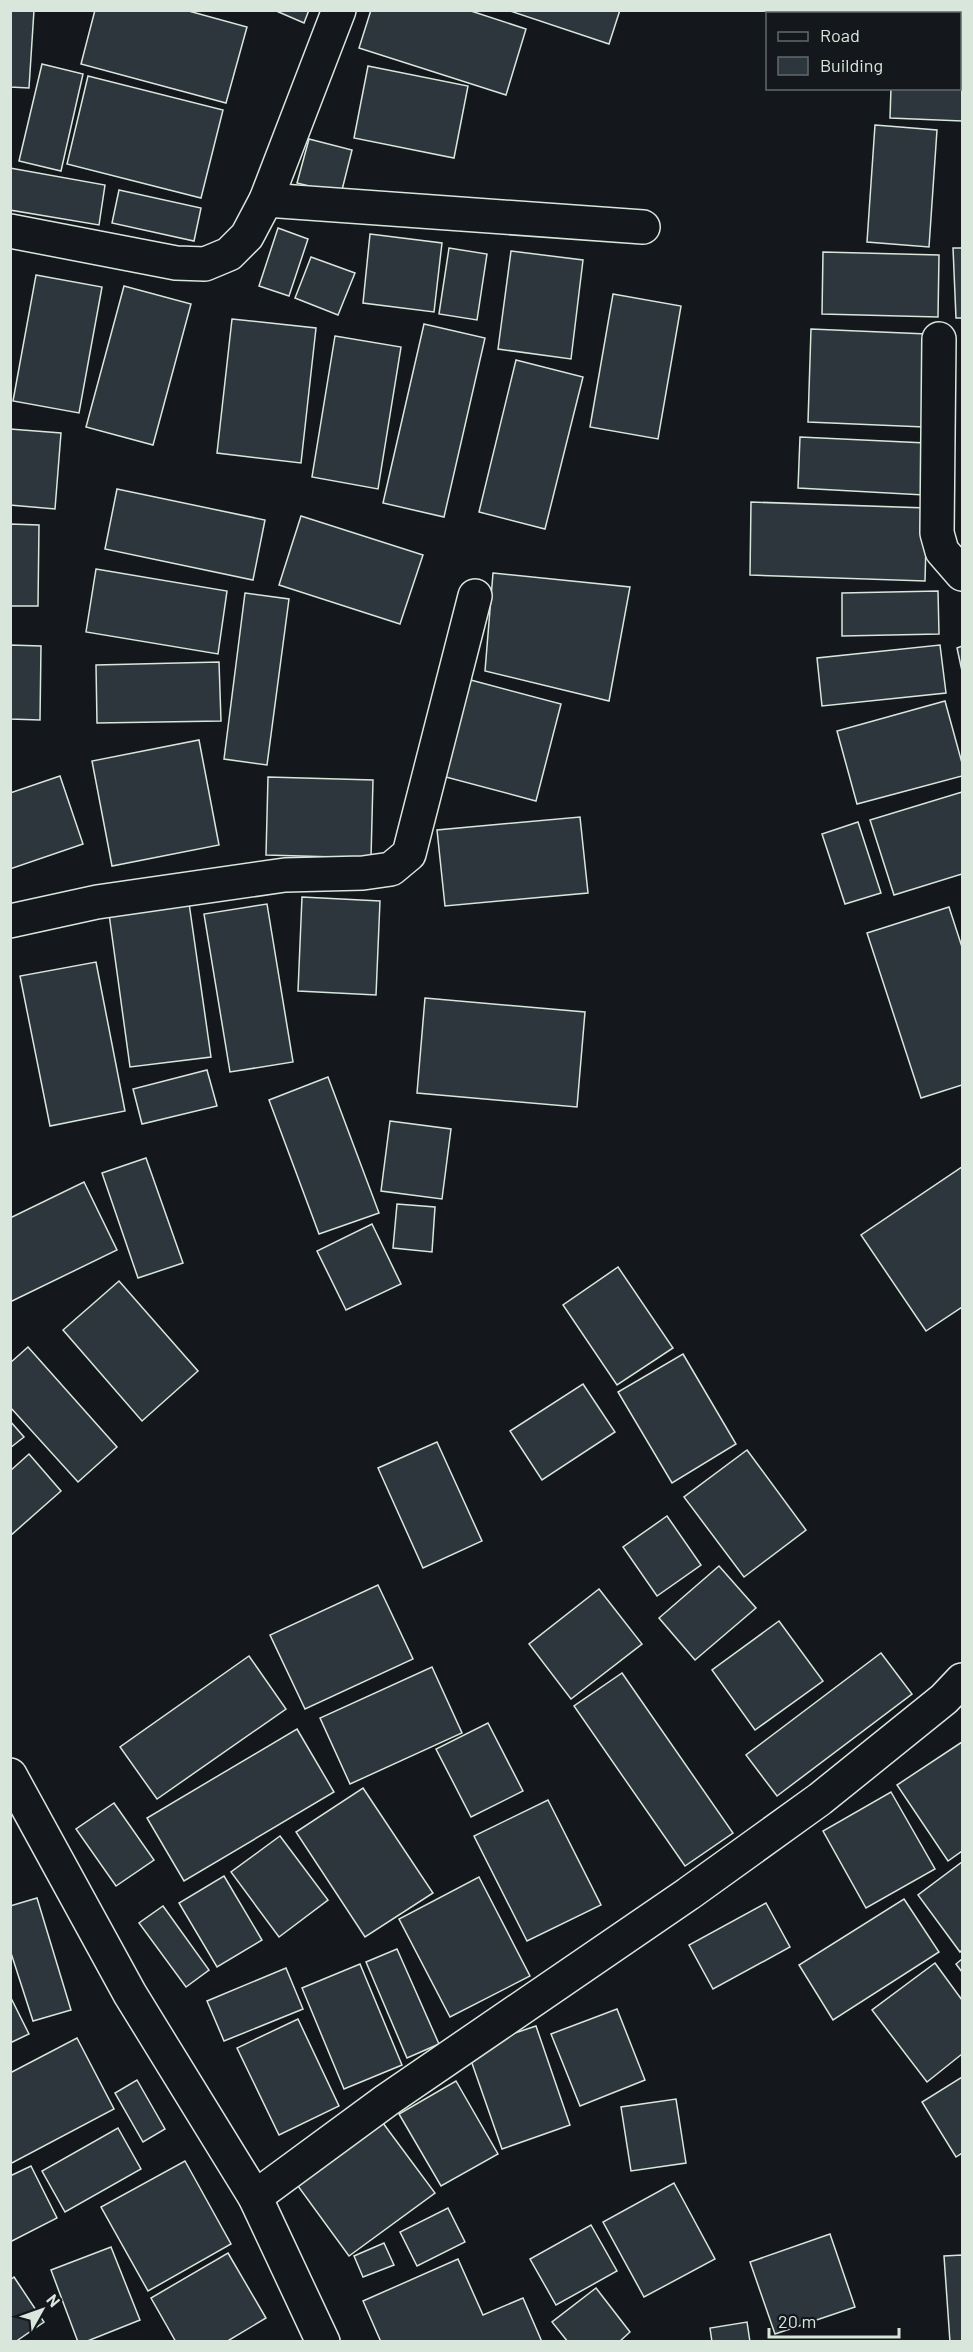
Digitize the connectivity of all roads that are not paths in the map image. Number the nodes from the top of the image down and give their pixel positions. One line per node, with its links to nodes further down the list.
1 (339, 10): 2 (street)
2 (266, 200): 3 (street); 4 (street)
3 (643, 227)
4 (10, 231)
5 (939, 339): 6 (street)
6 (963, 574)
7 (475, 596): 8 (street)
8 (10, 921)
9 (963, 1680): 11 (street)
10 (10, 1775): 11 (street)
11 (255, 2197): 12 (street)
12 (323, 2342)

